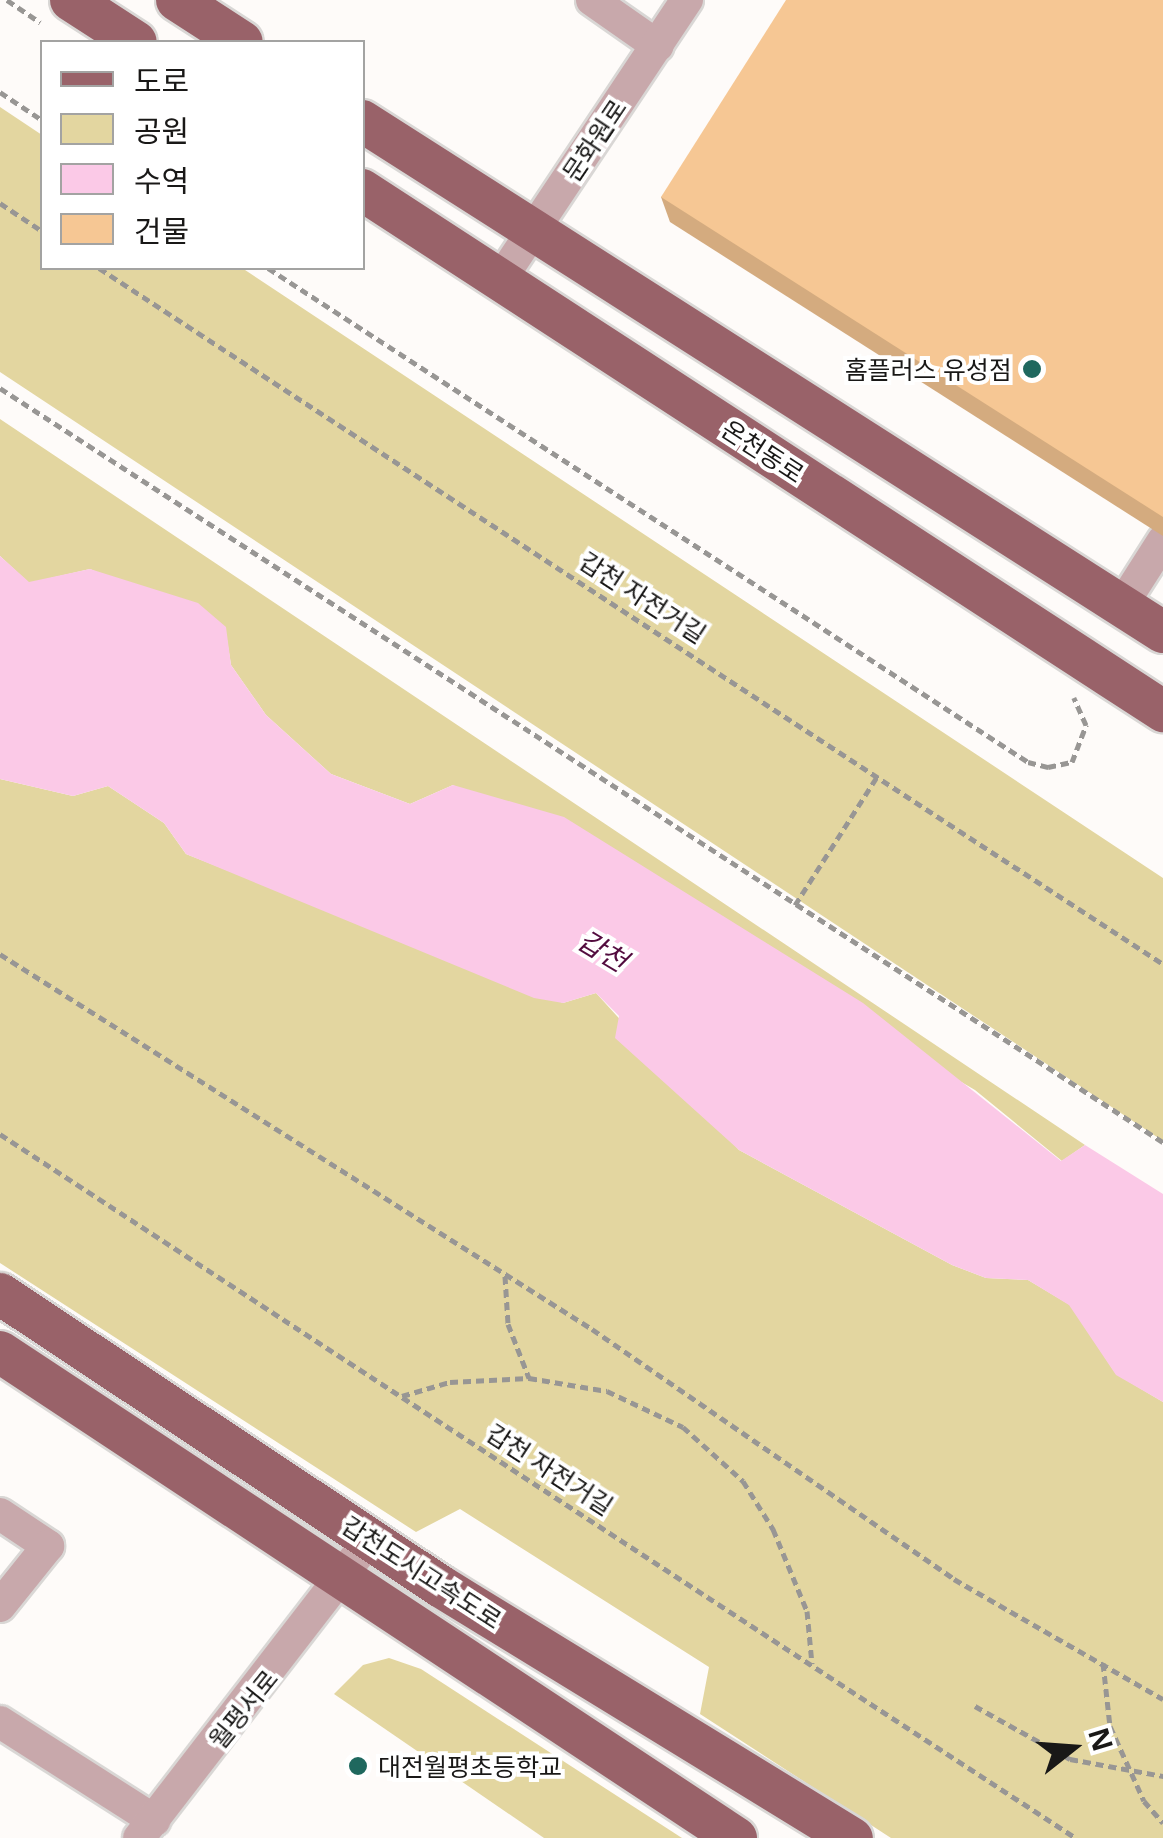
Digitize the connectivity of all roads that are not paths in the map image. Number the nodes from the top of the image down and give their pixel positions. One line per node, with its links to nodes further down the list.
1 (71, 0): 5 (main road)
2 (177, 0): 6 (main road)
3 (592, 0): 7 (street)
4 (687, 0): 7 (street, 문화원로)
5 (133, 40)
6 (239, 40)
7 (658, 46): 10 (street, 문화원로)
8 (365, 123): 10 (main road)
9 (365, 192): 11 (main road, 온천동로)
10 (532, 232): 11 (street, 문화원로); 13 (main road)
11 (500, 280): 15 (main road, 온천동로)
12 (1163, 541): 13 (street)
13 (1122, 605): 14 (main road)
14 (1163, 632)
15 (1163, 711)
16 (0, 1294): 19 (main road, 갑천도시고속도로)
17 (0, 1352): 20 (main road, 갑천도시고속도로)
18 (0, 1514): 21 (street)
19 (370, 1540): 20 (street, 월평서로); 25 (main road, 갑천도시고속도로)
20 (344, 1578): 23 (street, 월평서로); 24 (main road, 갑천도시고속도로)
21 (0, 1606)
22 (0, 1722): 23 (street)
23 (146, 1829)
24 (736, 1838)
25 (852, 1838)

